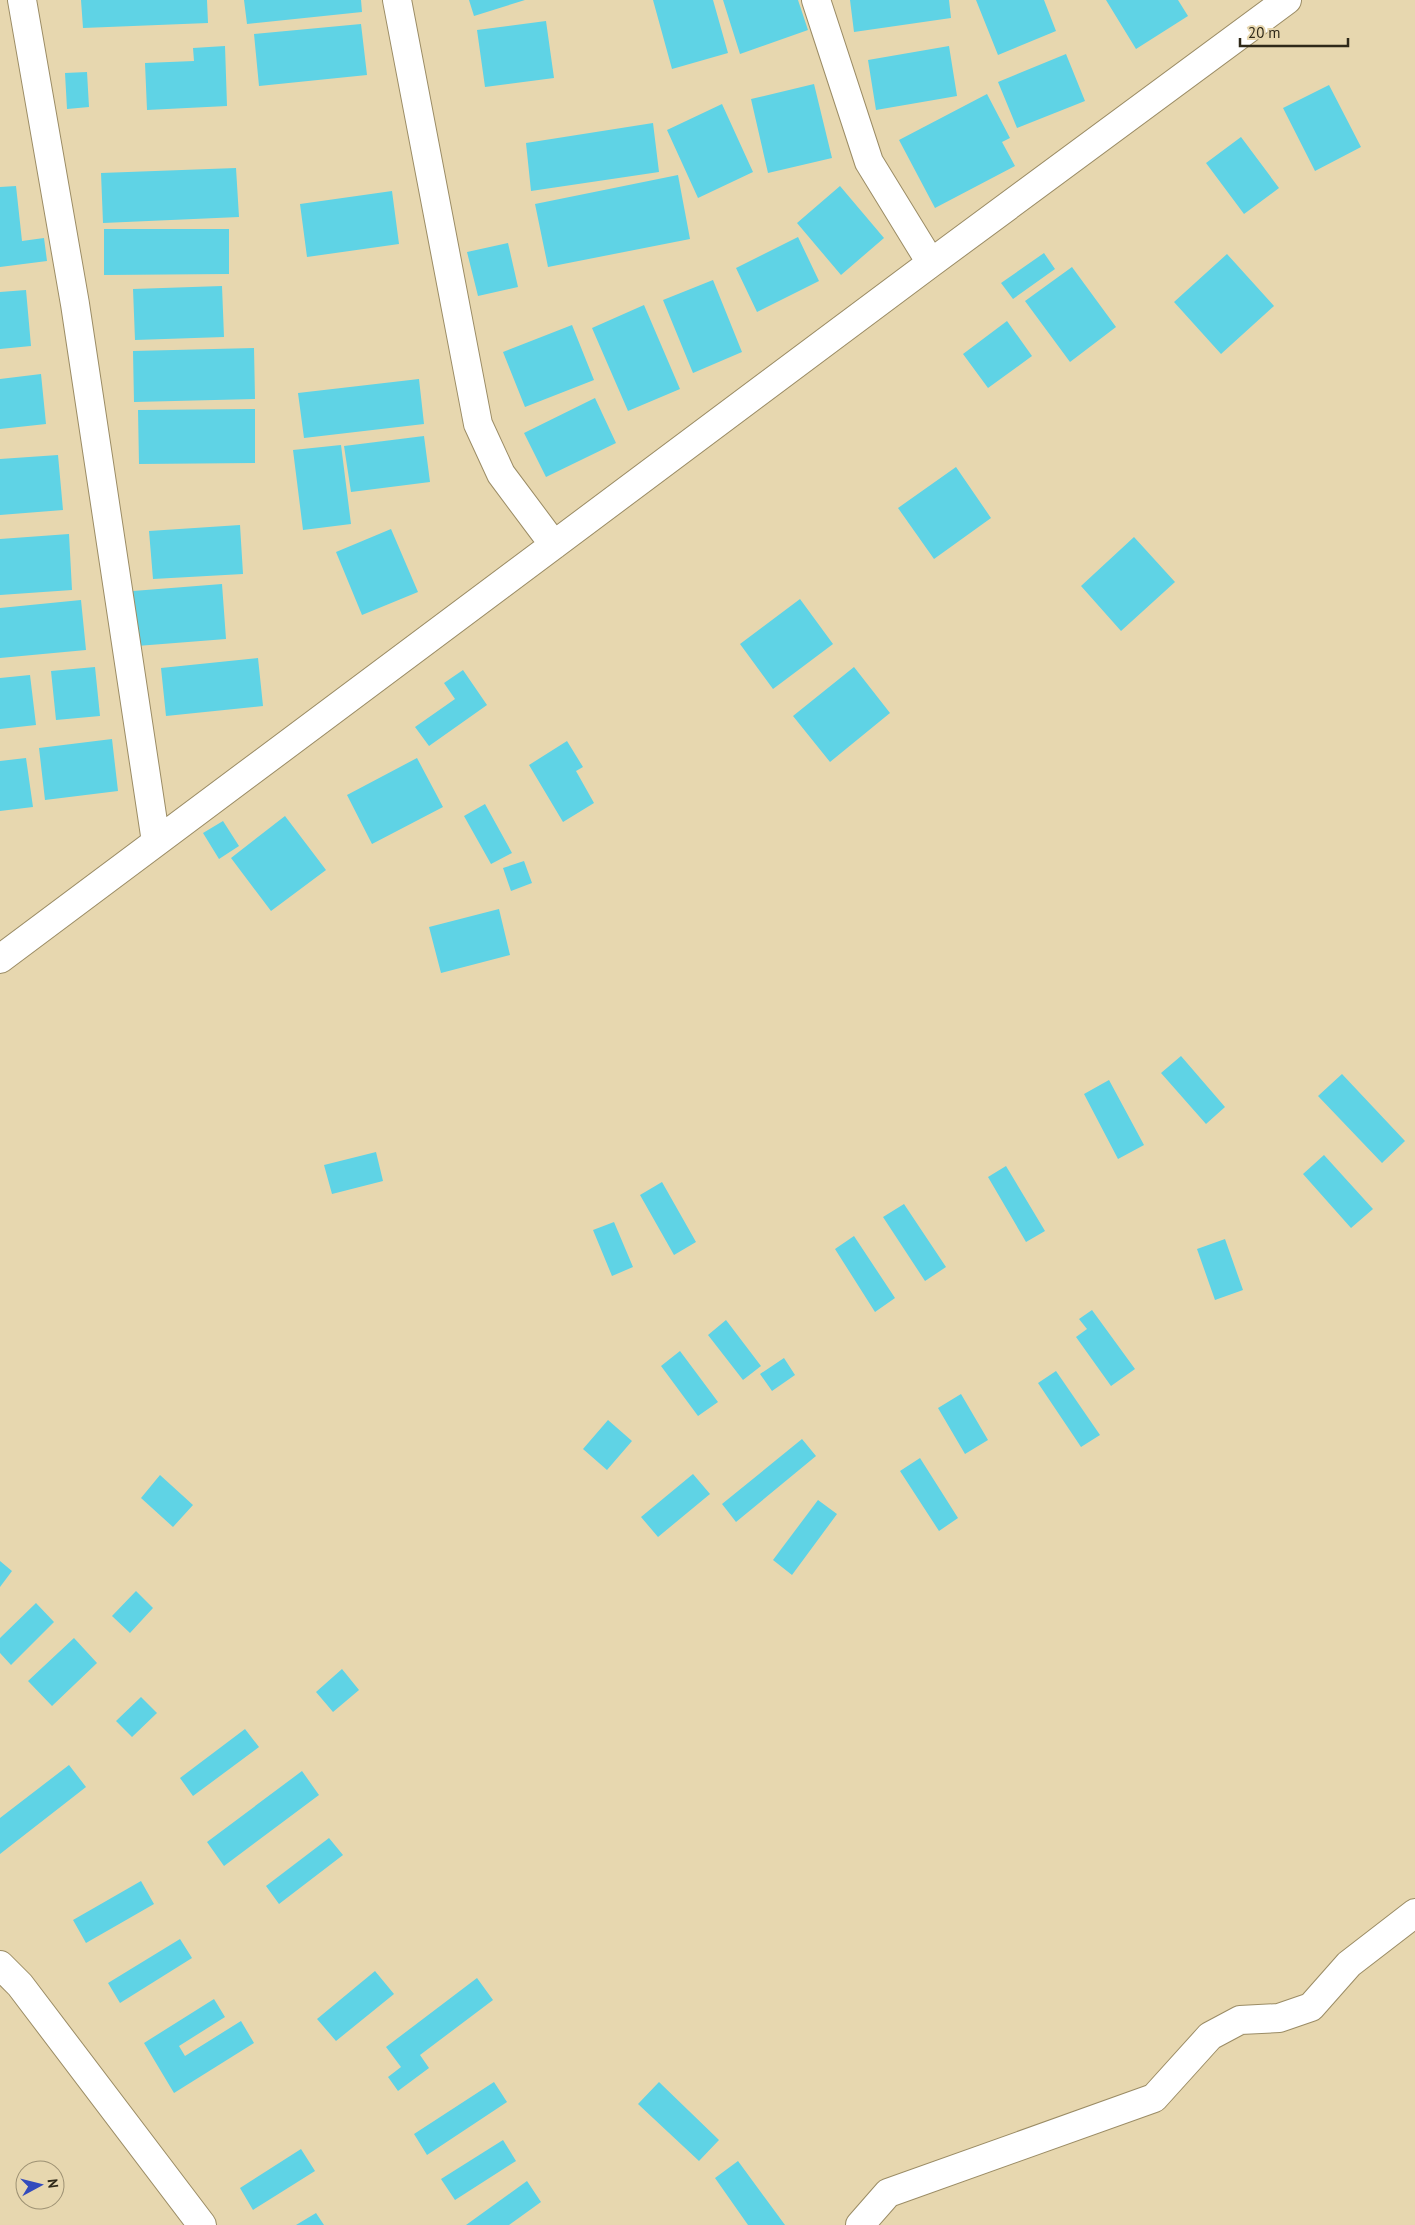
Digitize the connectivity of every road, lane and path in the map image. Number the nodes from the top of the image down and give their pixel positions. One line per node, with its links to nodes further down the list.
1 (22, 0): 7 (street)
2 (397, 0): 6 (street)
3 (816, 0): 5 (street)
4 (1287, 0): 5 (street)
5 (931, 263): 6 (street)
6 (554, 544): 7 (street)
7 (156, 842): 8 (street)
8 (0, 959)
9 (1415, 1914): 12 (street)
10 (0, 1965): 11 (street)
11 (202, 2225)
12 (860, 2225)

